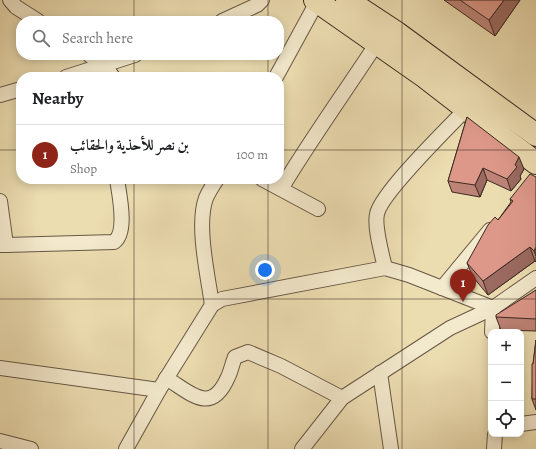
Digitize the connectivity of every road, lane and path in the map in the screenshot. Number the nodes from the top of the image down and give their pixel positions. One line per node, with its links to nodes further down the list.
1 (10, 0): 5 (street)
2 (262, 0): 6 (street)
3 (347, 0): 15 (main road)
4 (323, 2): 7 (main road); 11 (street)
5 (30, 16)
6 (233, 16)
7 (377, 43): 14 (main road); 17 (street)
8 (95, 60): 10 (street)
9 (128, 60): 10 (street)
10 (109, 72)
11 (279, 72)
12 (16, 90): 13 (street)
13 (0, 95)
14 (466, 109): 16 (main road); 27 (street)
15 (536, 135)
16 (536, 162)
17 (284, 183)
18 (117, 184): 26 (street)
19 (214, 184): 30 (street)
20 (271, 184): 22 (street)
21 (283, 184): 22 (street)
22 (280, 189): 24 (street)
23 (0, 201): 26 (street)
24 (318, 209)
25 (496, 222): 29 (street)
26 (3, 245)
27 (384, 268): 29 (street); 30 (street)
28 (536, 278): 31 (street)
29 (442, 288): 31 (street)
30 (212, 305): 35 (street)
31 (493, 308): 32 (street); 34 (street)
32 (492, 329)
33 (0, 368): 36 (street)
34 (380, 373): 37 (street); 45 (street)
35 (166, 378): 36 (street); 37 (street)
36 (159, 390): 43 (street)
37 (342, 398): 44 (street)
38 (536, 422): 39 (street)
39 (524, 424)
40 (494, 437): 46 (street)
41 (0, 441): 42 (street)
42 (31, 449)
43 (126, 449)
44 (302, 449)
45 (391, 449)
46 (494, 449)

